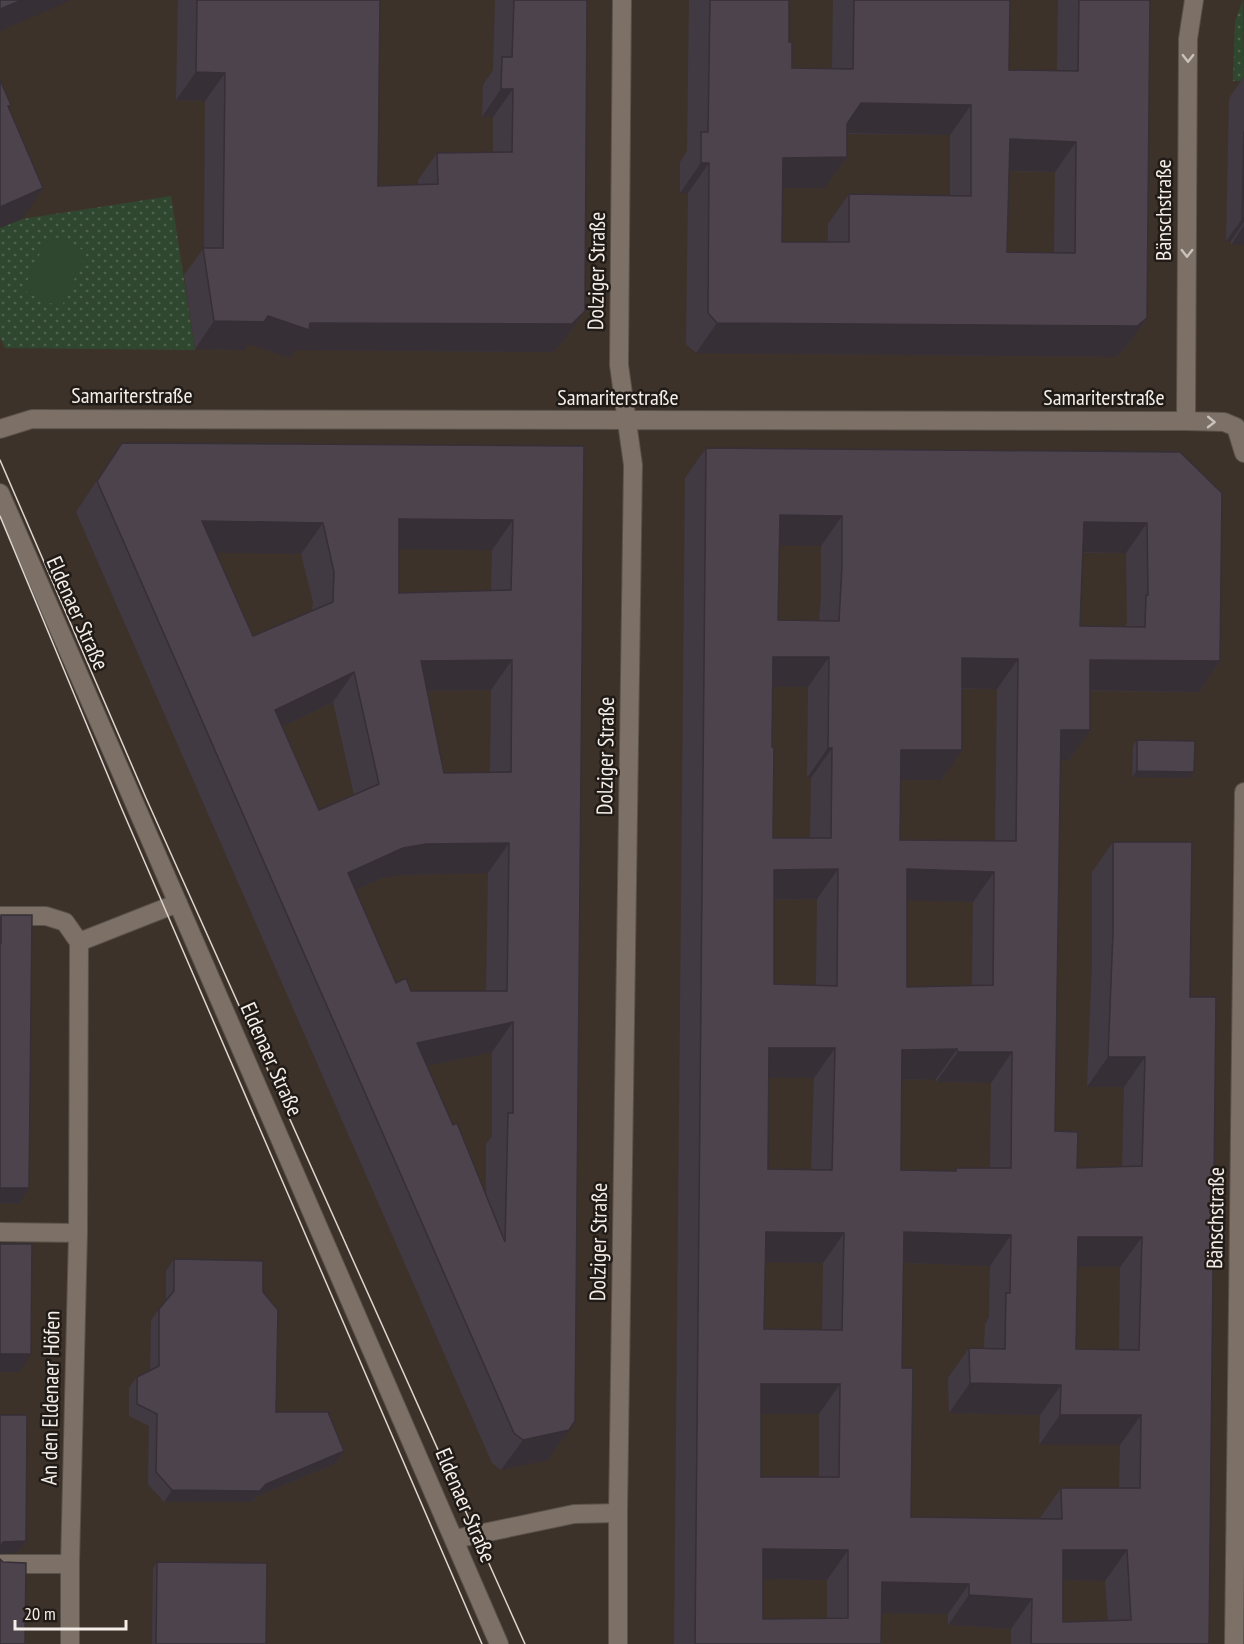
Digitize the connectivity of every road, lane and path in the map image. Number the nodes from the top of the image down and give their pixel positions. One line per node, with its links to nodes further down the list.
1 (622, 0): 3 (street, Dolziger Straße)
2 (1194, 0): 4 (street, Bänschstraße, one-way to 4)
3 (627, 421): 4 (street, Samariterstraße); 5 (street, Samariterstraße); 14 (street, Dolziger Straße)
4 (1186, 421): 6 (street, Samariterstraße, one-way to 6)
5 (0, 429)
6 (1244, 453)
7 (0, 493): 9 (street, Eldenaer Straße)
8 (1244, 792): 21 (street, Bänschstraße)
9 (178, 903): 11 (street); 15 (street, Eldenaer Straße)
10 (0, 916): 11 (street)
11 (79, 942): 13 (street, An den Eldenaer Höfen)
12 (0, 1232): 13 (street)
13 (78, 1233): 17 (street, An den Eldenaer Höfen)
14 (618, 1514): 15 (street); 20 (street, Dolziger Straße)
15 (455, 1539): 19 (street, Eldenaer Straße)
16 (0, 1563): 17 (street)
17 (70, 1564): 18 (street, An den Eldenaer Höfen)
18 (70, 1644)
19 (499, 1644)
20 (618, 1644)
21 (1234, 1644)

